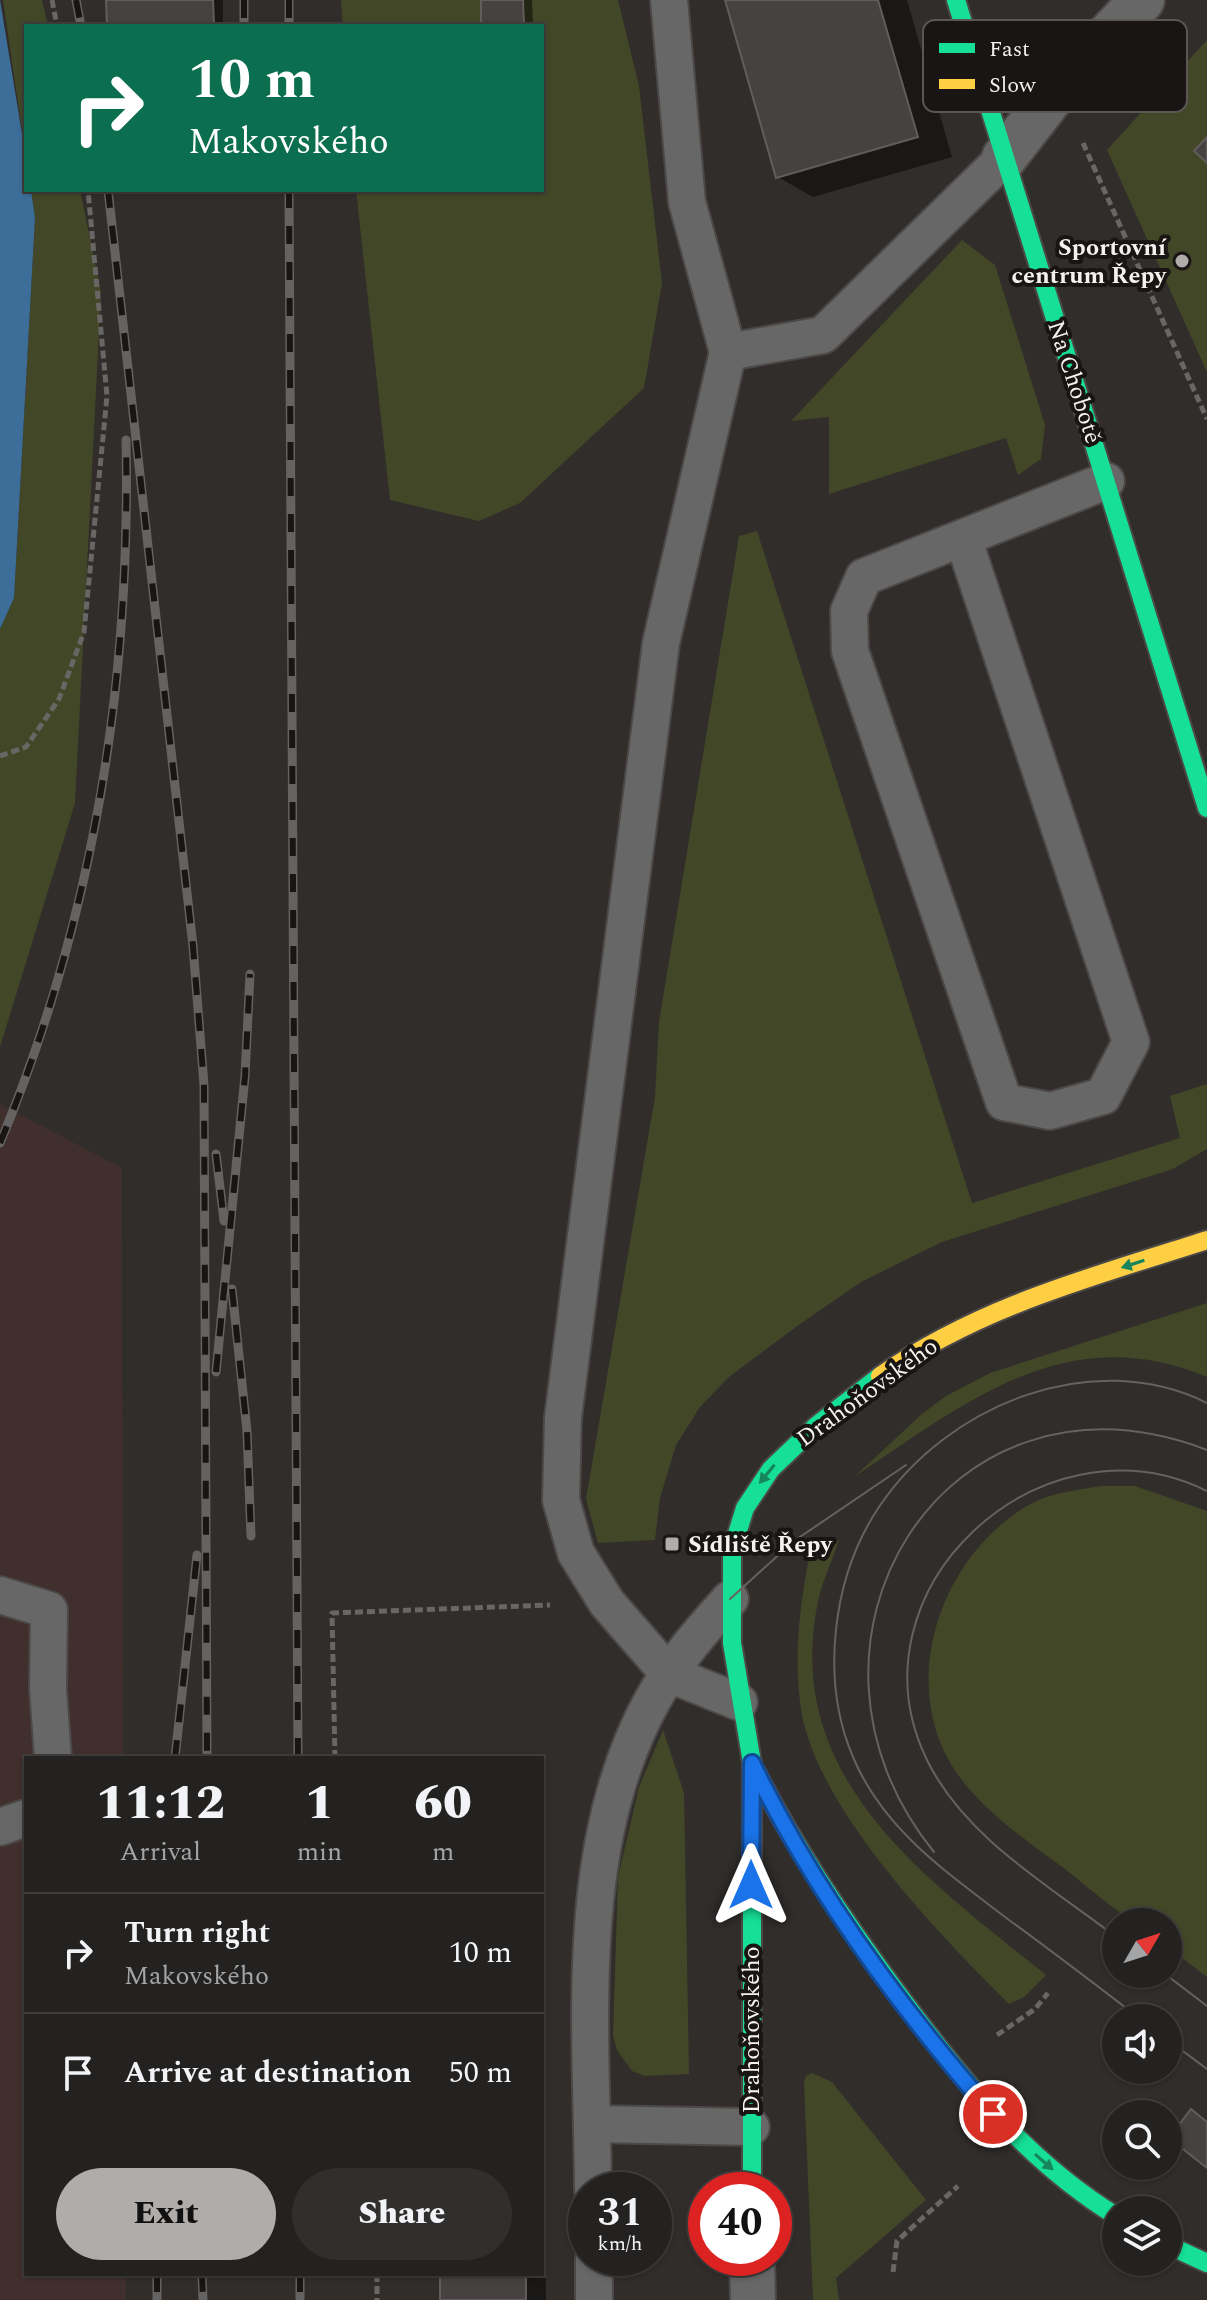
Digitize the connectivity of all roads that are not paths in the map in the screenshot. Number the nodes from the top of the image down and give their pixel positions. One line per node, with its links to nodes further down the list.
1 (669, 0): 9 (lane)
2 (956, 0): 4 (street, Na Chobotě)
3 (1142, 0): 5 (street)
4 (962, 20)
5 (1123, 20)
6 (990, 112): 8 (street, Na Chobotě)
7 (1040, 112): 8 (street)
8 (1004, 158): 9 (lane); 10 (street, Na Chobotě)
9 (728, 352): 16 (lane)
10 (1106, 481): 11 (lane); 12 (street, Na Chobotě)
11 (963, 538): 11 (lane)
12 (1207, 808)
13 (1207, 1240): 15 (street, Drahoňovského, one-way to 15)
14 (0, 1595): 18 (lane)
15 (730, 1599): 16 (lane); 17 (street, Drahoňovského)
16 (669, 1674): 17 (lane); 22 (lane)
17 (739, 1702): 19 (street, Drahoňovského)
18 (53, 1756)
19 (752, 1763): 23 (street, Drahoňovského); 26 (street, one-way to 26)
20 (24, 1819): 21 (lane)
21 (0, 1827)
22 (593, 2124): 23 (lane); 24 (lane)
23 (751, 2127): 25 (street, Drahoňovského)
24 (593, 2172)
25 (752, 2172)
26 (1102, 2206)
27 (1182, 2251): 28 (street)
28 (1207, 2263)
29 (594, 2276): 31 (lane)
30 (752, 2276): 32 (street)
31 (594, 2300)
32 (753, 2300)

